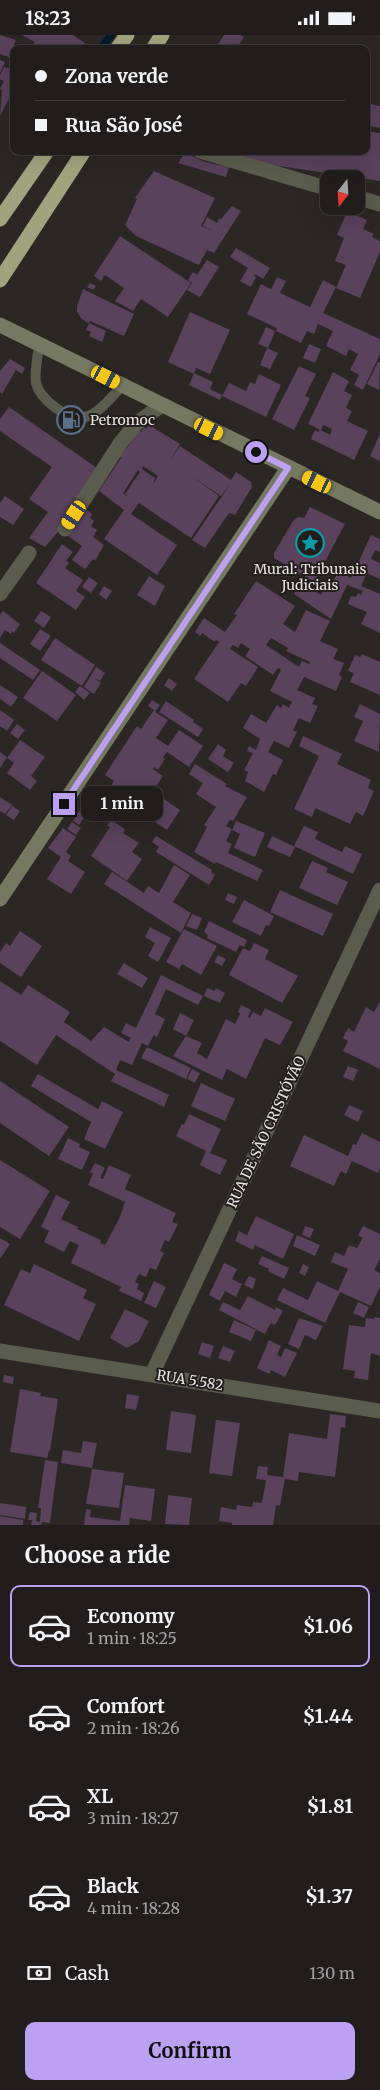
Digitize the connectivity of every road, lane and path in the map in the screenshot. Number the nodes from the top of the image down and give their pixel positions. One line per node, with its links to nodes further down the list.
1 (44, 155): 7 (highway)
2 (81, 155): 8 (highway)
3 (214, 155): 4 (street)
4 (320, 186)
5 (365, 200): 6 (street)
6 (380, 204)
7 (0, 219)
8 (0, 280)
9 (0, 325): 10 (street)
10 (40, 344): 11 (street); 11 (lane)
11 (122, 386): 12 (street)
12 (162, 405): 13 (street); 15 (street)
13 (288, 468): 14 (street); 18 (street)
14 (380, 513)
15 (65, 529)
16 (29, 553): 17 (street)
17 (0, 594)
18 (5, 880): 20 (street)
19 (380, 890): 22 (street, RUA DE SÃO CRISTÓVÃO)
20 (0, 899)
21 (0, 1351): 22 (street, RUA 5.582)
22 (152, 1374): 23 (street, RUA 5.582)
23 (380, 1411)

